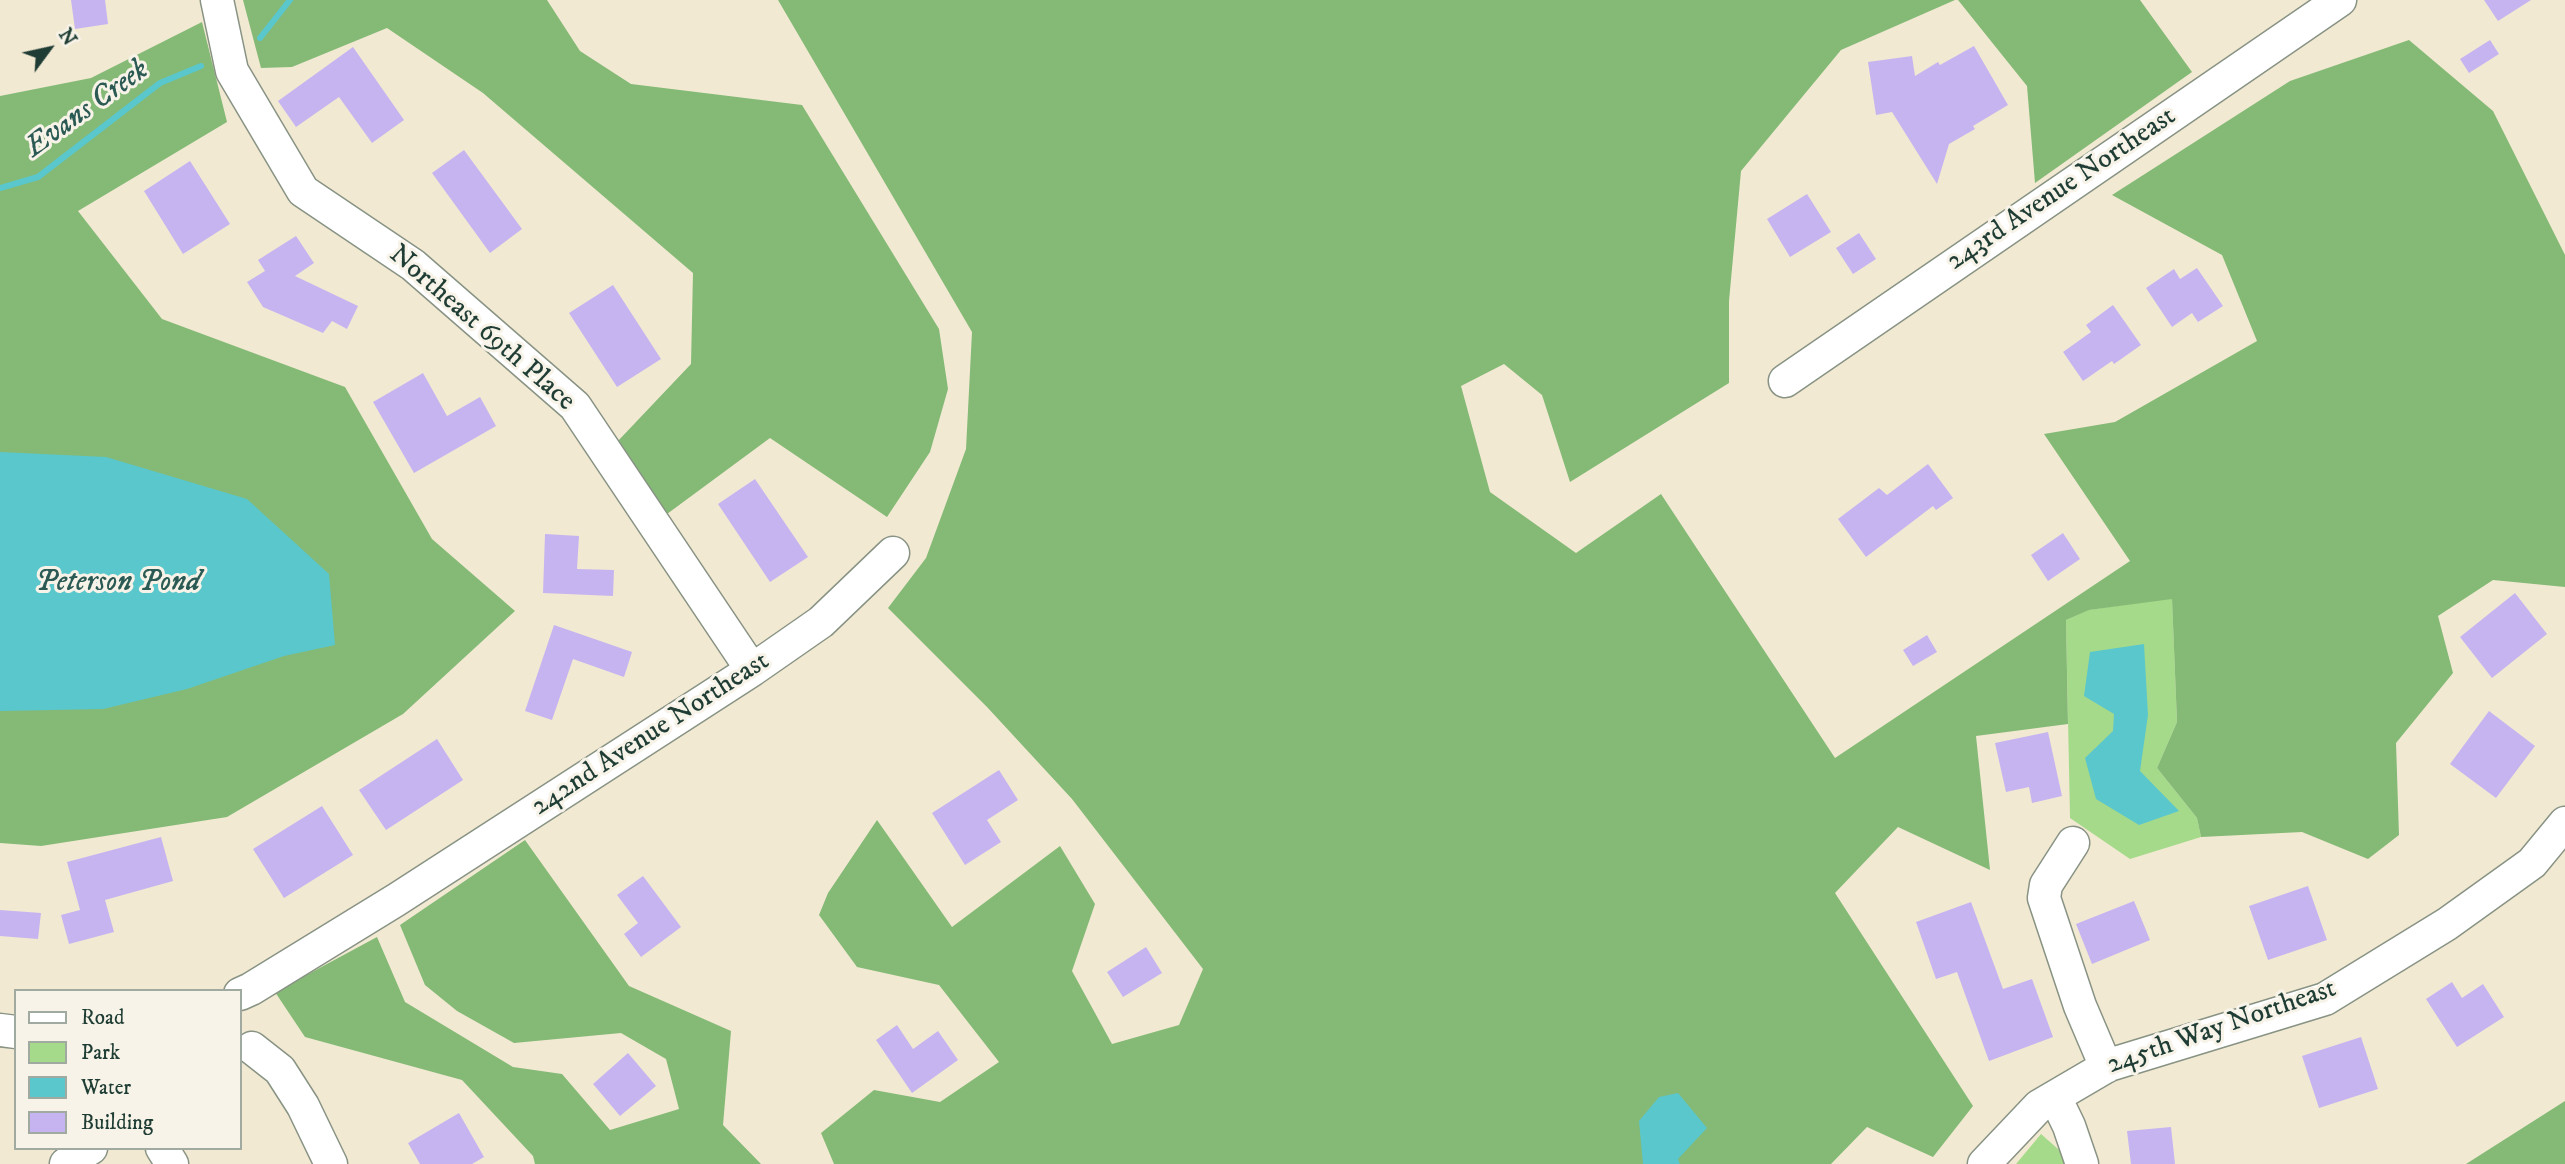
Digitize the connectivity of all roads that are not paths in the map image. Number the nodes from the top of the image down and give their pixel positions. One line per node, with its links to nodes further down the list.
1 (217, 0): 5 (street, Northeast 69th Place)
2 (2340, 0): 3 (street, 243rd Avenue Northeast)
3 (1785, 381)
4 (893, 553): 5 (street, 242nd Avenue Northeast)
5 (752, 670): 8 (street, 242nd Avenue Northeast)
6 (2565, 823): 10 (street, 245th Way Northeast)
7 (2073, 843): 10 (street)
8 (242, 993)
9 (255, 1046): 14 (street)
10 (2106, 1067): 11 (street, 245th Way Northeast)
11 (2055, 1097): 15 (street, 245th Way Northeast); 16 (street)
12 (88, 1150): 13 (street)
13 (66, 1164)
14 (331, 1164)
15 (1984, 1164)
16 (2082, 1164)

